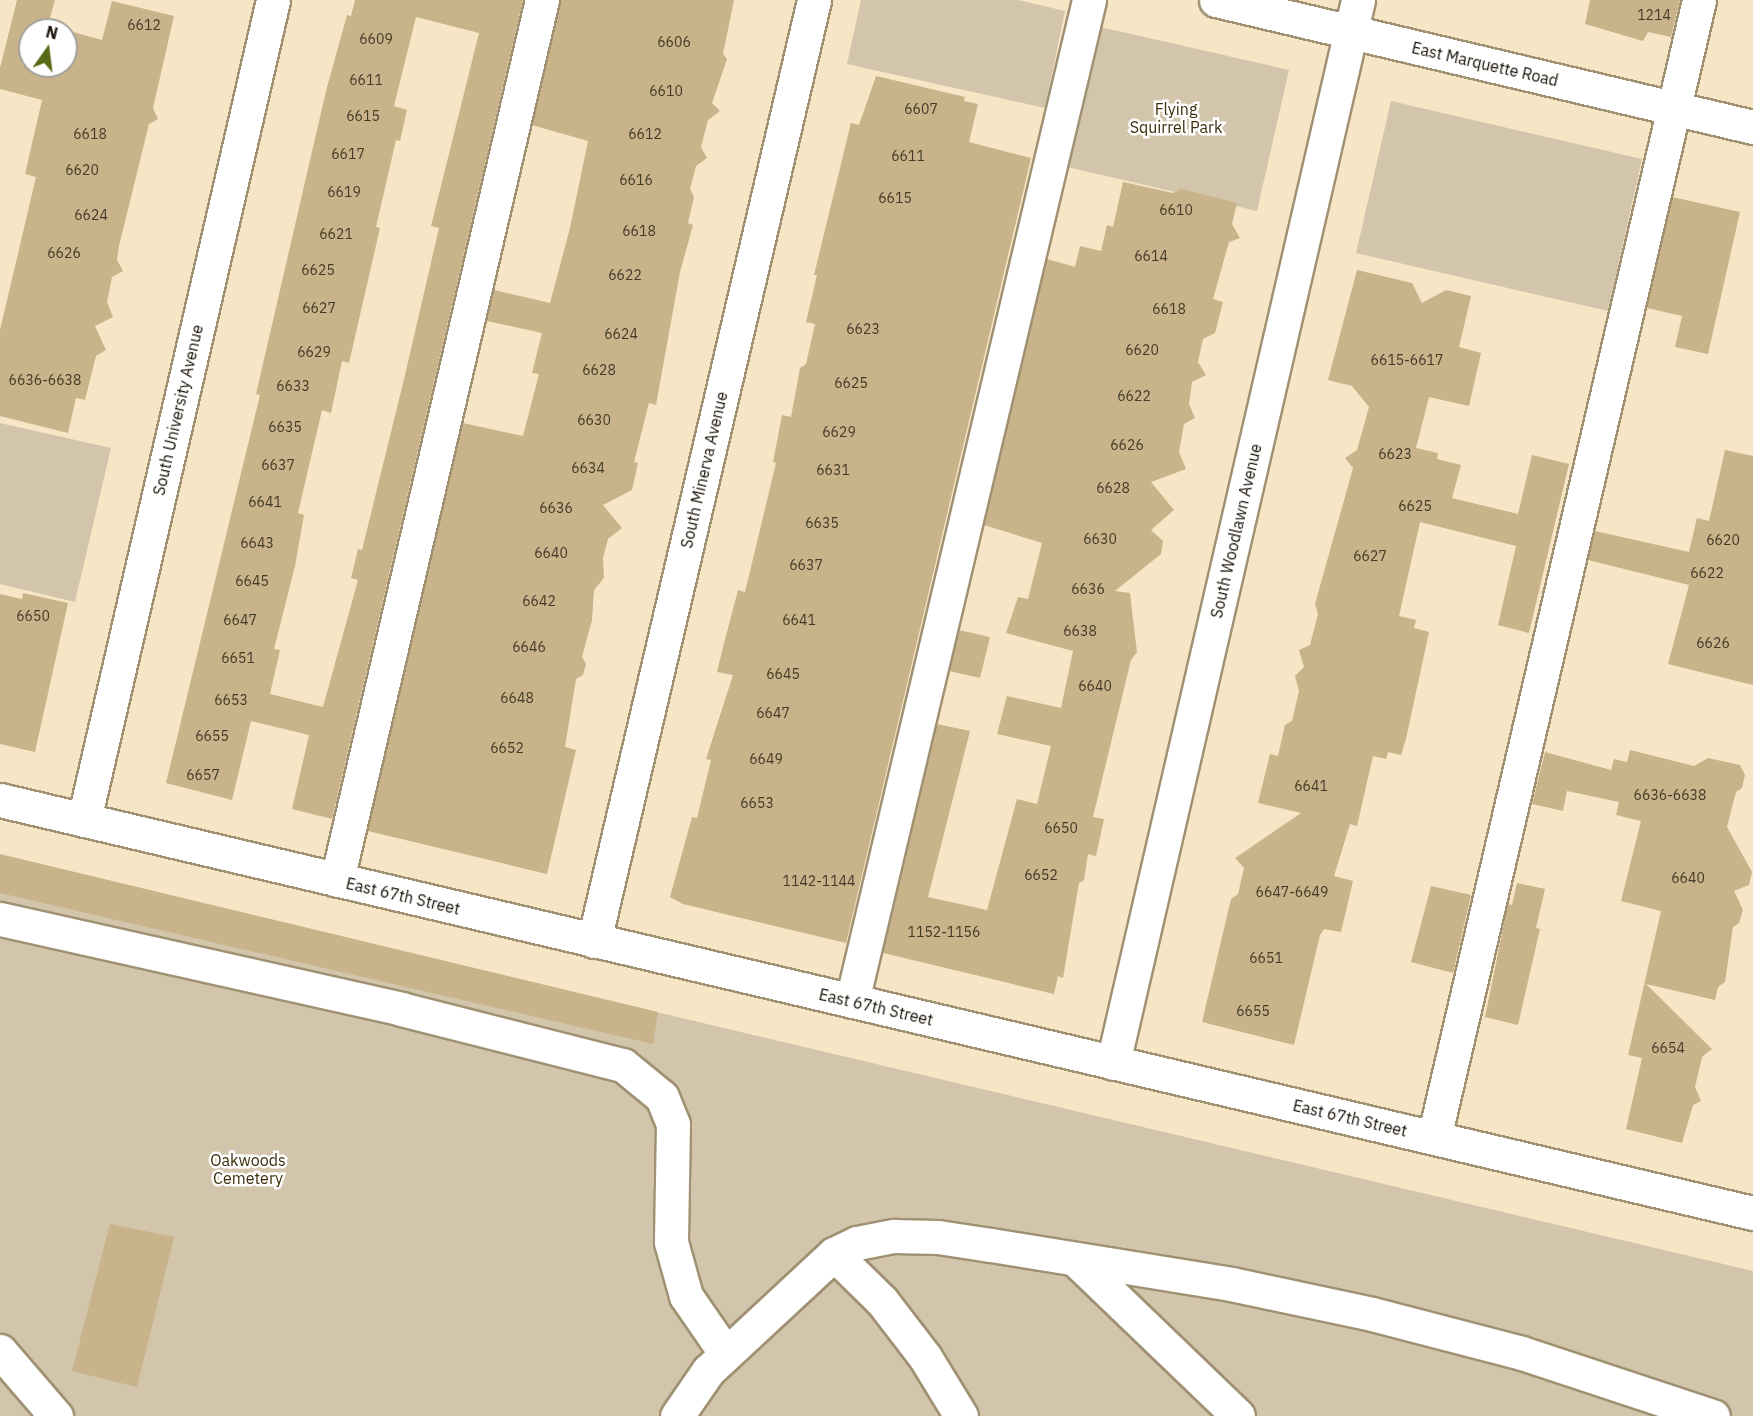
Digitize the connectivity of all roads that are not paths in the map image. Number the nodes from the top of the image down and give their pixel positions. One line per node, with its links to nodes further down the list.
1 (273, 0): 12 (street, South University Avenue)
2 (542, 0): 13 (street)
3 (814, 0): 15 (street, South Minerva Avenue)
4 (1089, 0): 16 (street)
5 (1216, 0): 8 (street, East Marquette Road)
6 (1358, 0): 8 (street, South Woodlawn Avenue)
7 (1699, 0): 9 (street)
8 (1351, 32): 9 (street, East Marquette Road); 17 (street, South Woodlawn Avenue)
9 (1674, 109): 10 (street, East Marquette Road); 18 (street)
10 (1753, 128)
11 (0, 800): 12 (street, East 67th Street)
12 (84, 820): 13 (street, East 67th Street)
13 (337, 880): 15 (street, East 67th Street)
14 (0, 919): 23 (street)
15 (594, 940): 16 (street, East 67th Street)
16 (852, 1001): 17 (street, East 67th Street)
17 (1113, 1063): 18 (street, East 67th Street)
18 (1434, 1138): 19 (street, East 67th Street)
19 (1753, 1213)
20 (834, 1254): 21 (street); 23 (street); 26 (street)
21 (1075, 1259): 27 (street); 28 (street)
22 (0, 1351): 24 (street)
23 (726, 1354): 25 (street)
24 (56, 1416)
25 (677, 1416)
26 (961, 1416)
27 (1238, 1416)
28 (1713, 1416)

